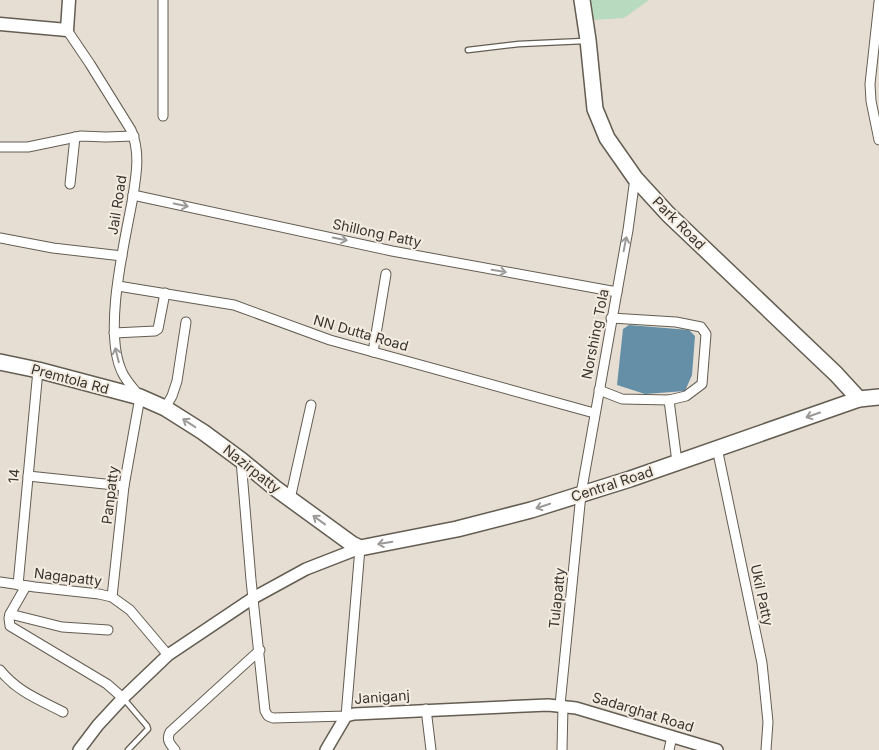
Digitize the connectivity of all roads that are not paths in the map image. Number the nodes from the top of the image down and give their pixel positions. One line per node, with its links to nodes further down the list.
1 (69, 0): 6 (main road)
2 (164, 0): 9 (street)
3 (582, 0): 7 (main road, Park Road)
4 (879, 2): 12 (street)
5 (0, 24): 6 (main road)
6 (67, 30): 11 (street, Jail Road)
7 (588, 40): 8 (lane); 14 (main road, Park Road)
8 (468, 50)
9 (163, 116)
10 (74, 136): 11 (street); 13 (street); 15 (street)
11 (134, 136): 16 (street, Jail Road)
12 (879, 140)
13 (0, 147)
14 (635, 178): 21 (street, Norshing Tola, one-way to 14); 32 (main road, Park Road)
15 (70, 184)
16 (133, 194): 18 (street, Jail Road); 21 (street, Shillong Patty, one-way to 21)
17 (0, 238): 18 (street)
18 (122, 256): 20 (street, Jail Road)
19 (386, 274): 26 (street)
20 (118, 286): 22 (street, NN Dutta Road); 25 (street, Jail Road)
21 (617, 292): 23 (street, Norshing Tola)
22 (165, 293): 25 (street); 26 (street, NN Dutta Road)
23 (612, 318): 29 (street, Norshing Tola); 33 (street)
24 (186, 322): 35 (street)
25 (114, 333): 30 (street, Jail Road, one-way to 25)
26 (373, 352): 36 (street, NN Dutta Road)
27 (0, 362): 28 (main road, Premtola Rd)
28 (38, 370): 30 (main road, Premtola Rd); 40 (street, 14)
29 (599, 390): 33 (street); 36 (street, Norshing Tola)
30 (140, 397): 35 (main road, Nazirpatty); 41 (street, Panpatty)
31 (879, 397): 32 (main road, Central Road)
32 (859, 399): 37 (main road, Central Road, one-way to 37)
33 (669, 400): 39 (street)
34 (311, 405): 43 (street)
35 (165, 408): 38 (main road, Nazirpatty, one-way to 35)
36 (594, 413): 42 (street, Norshing Tola)
37 (717, 448): 39 (main road, Central Road); 68 (street, Ukil Patty)
38 (241, 460): 43 (main road, Nazirpatty); 48 (street)
39 (677, 462): 42 (main road, Central Road)
40 (28, 476): 41 (street); 46 (street, 14)
41 (124, 486): 47 (street, Panpatty)
42 (581, 494): 44 (main road, Central Road, one-way to 44); 55 (street, Tulapatty)
43 (290, 499): 44 (main road, Nazirpatty, one-way to 43)
44 (360, 548): 48 (street); 58 (street, Janiganj)
45 (0, 582): 46 (street, Nagapatty)
46 (22, 585): 47 (street, Nagapatty); 49 (street)
47 (112, 597): 52 (street, Nagapatty)
48 (253, 598): 51 (street); 52 (street)
49 (10, 614): 50 (street); 54 (street)
50 (108, 630)
51 (260, 650): 58 (street); 62 (street)
52 (168, 656): 54 (street)
53 (0, 670): 57 (street)
54 (123, 698): 60 (street); 61 (lane)
55 (562, 706): 56 (street, Janiganj); 59 (street, Sadarghat Road); 65 (street, Tulapatty)
56 (426, 709): 58 (street, Janiganj); 64 (street)
57 (63, 712)
58 (346, 716): 63 (street)
59 (672, 736): 66 (street); 67 (street, Sadarghat Road)
60 (79, 750)
61 (128, 750)
62 (175, 750)
63 (326, 750)
64 (431, 750)
65 (562, 750)
66 (669, 750)
67 (717, 750)
68 (766, 750)

